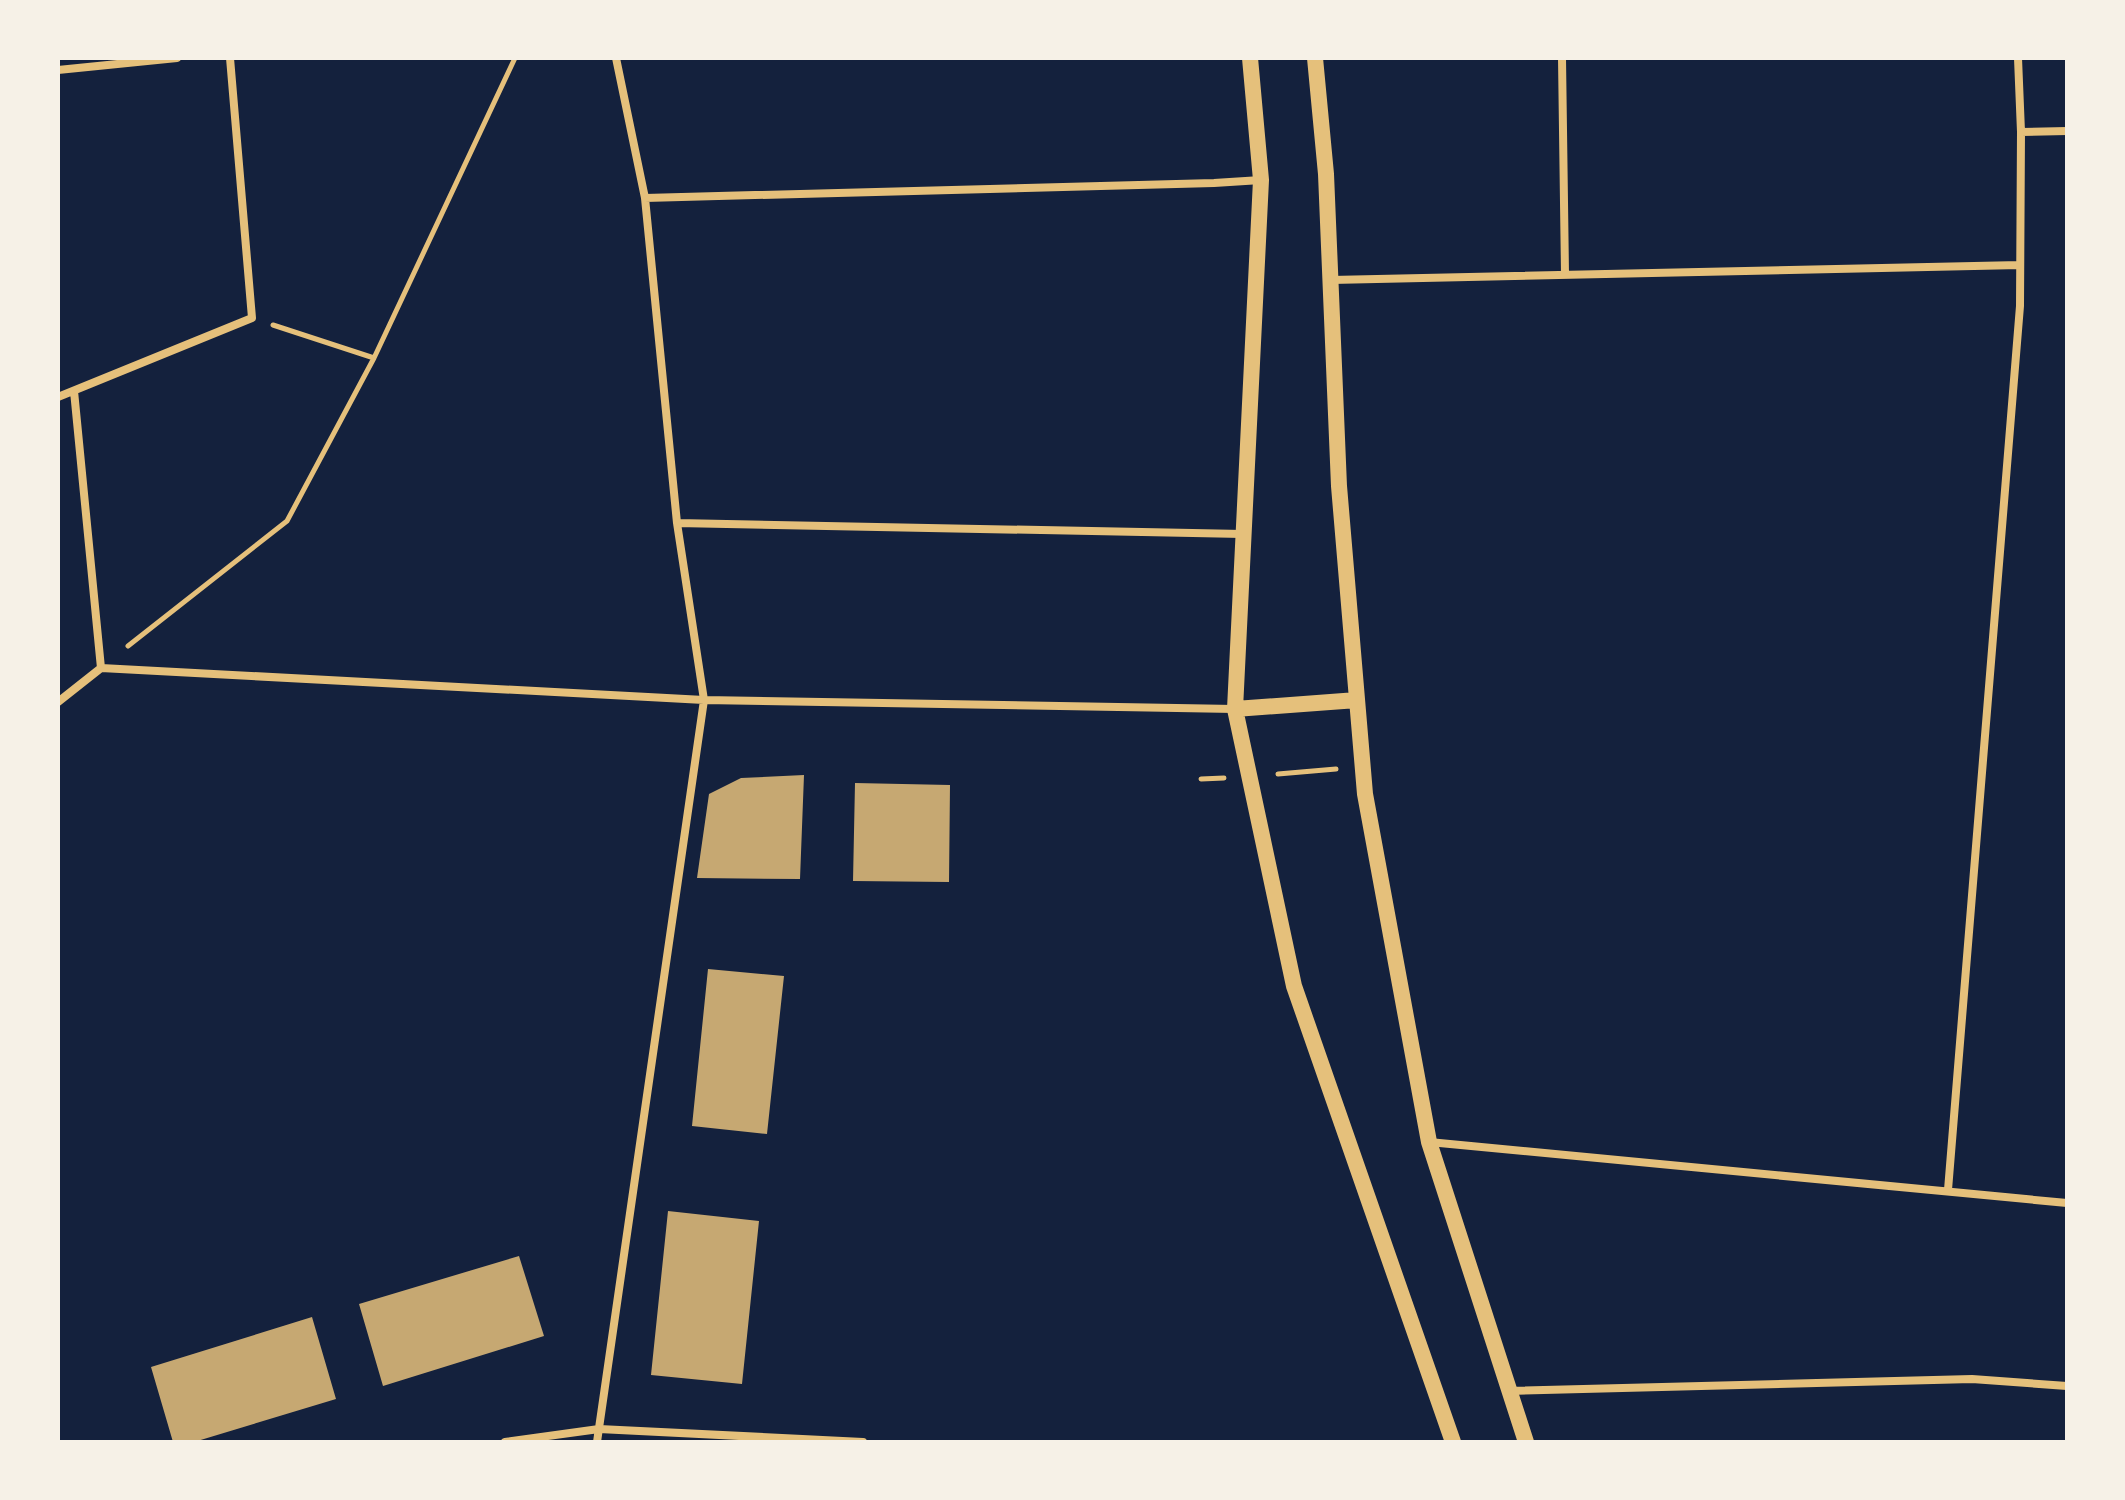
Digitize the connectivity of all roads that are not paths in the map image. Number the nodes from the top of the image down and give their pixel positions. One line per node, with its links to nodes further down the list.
1 (177, 58): 8 (street)
2 (230, 58): 17 (street)
3 (616, 58): 13 (street)
4 (1250, 58): 12 (main road)
5 (1315, 58): 16 (main road)
6 (1562, 58): 15 (street)
7 (2018, 58): 11 (street)
8 (142, 60): 9 (street)
9 (58, 70)
10 (2067, 131): 11 (street)
11 (2021, 132): 14 (street)
12 (1261, 180): 13 (street); 20 (main road)
13 (645, 198): 19 (street)
14 (2020, 265): 15 (street); 27 (street)
15 (1565, 274): 16 (street)
16 (1330, 280): 23 (main road)
17 (74, 391): 18 (street); 21 (street)
18 (58, 397)
19 (677, 523): 20 (street); 22 (street)
20 (1243, 534): 25 (main road)
21 (101, 668): 22 (street); 24 (street)
22 (704, 700): 25 (street); 31 (street)
23 (1357, 700): 25 (main road); 26 (main road)
24 (58, 702)
25 (1235, 709): 35 (main road)
26 (1429, 1142): 27 (street); 30 (main road)
27 (1948, 1190): 28 (street)
28 (2067, 1203)
29 (2067, 1386): 30 (street)
30 (1509, 1391): 36 (main road)
31 (599, 1429): 32 (street); 33 (street); 34 (street)
32 (505, 1442)
33 (597, 1442)
34 (863, 1442)
35 (1453, 1442)
36 (1526, 1442)

